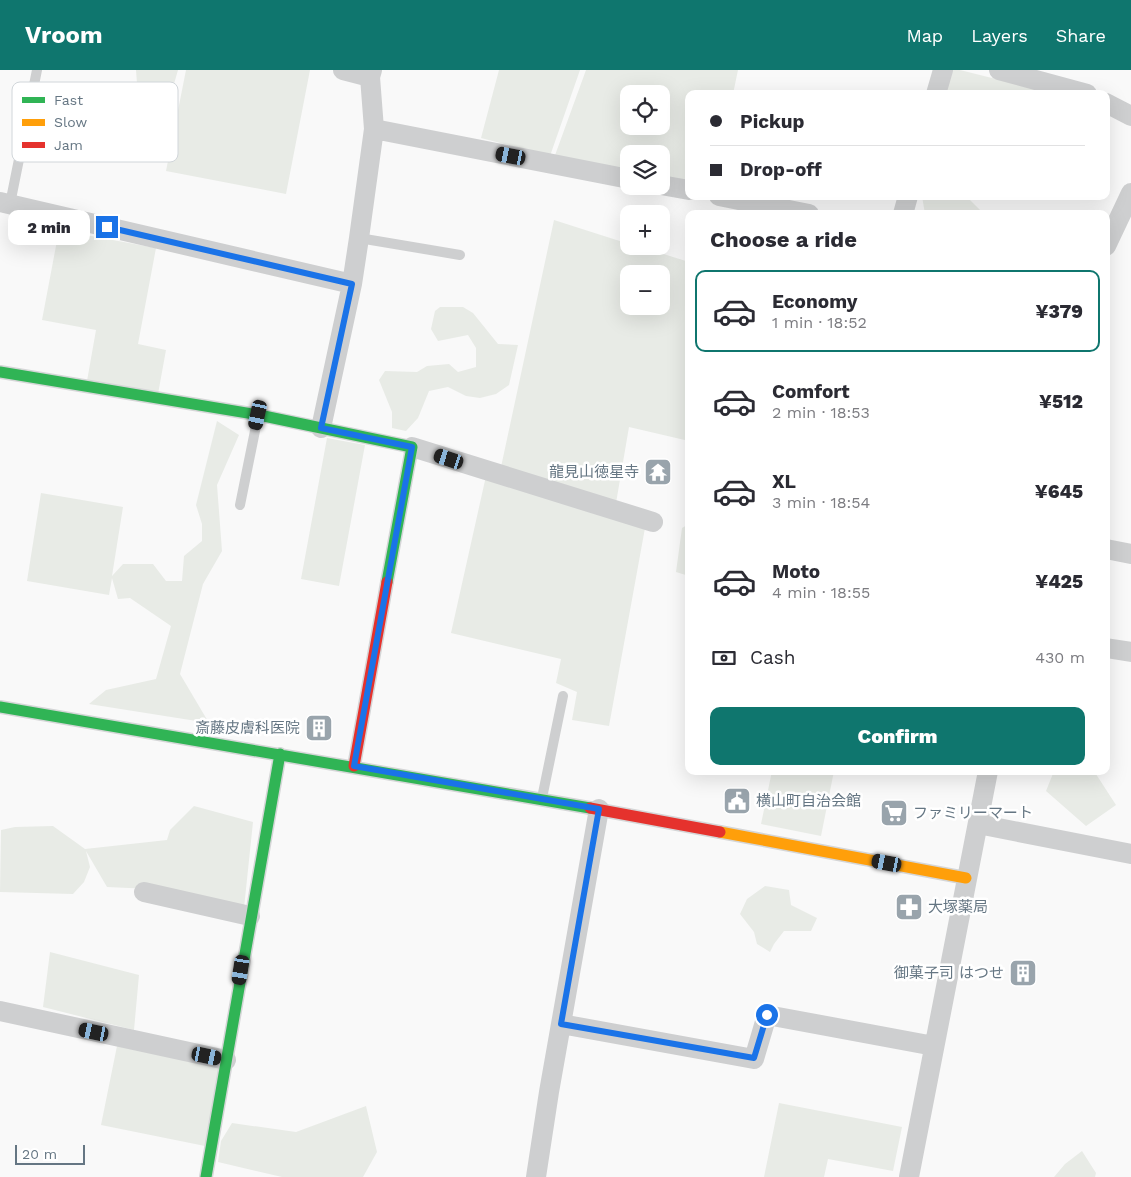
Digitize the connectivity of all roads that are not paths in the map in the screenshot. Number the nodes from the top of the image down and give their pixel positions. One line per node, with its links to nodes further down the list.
1 (343, 70): 4 (street)
2 (943, 70): 5 (street)
3 (999, 70): 6 (street)
4 (371, 73): 9 (street)
5 (937, 90)
6 (1072, 90)
7 (1110, 105): 8 (street)
8 (1131, 116)
9 (374, 129): 11 (street); 18 (street)
10 (15, 162): 16 (lane)
11 (620, 177)
12 (670, 187): 13 (street)
13 (685, 189)
14 (1131, 193): 19 (street)
15 (739, 200): 17 (street)
16 (5, 203): 21 (street)
17 (789, 210)
18 (359, 238): 20 (lane); 21 (street)
19 (1110, 238)
20 (460, 256)
21 (352, 284): 24 (street)
22 (0, 372): 23 (street)
23 (258, 415): 24 (street); 26 (lane)
24 (321, 428): 25 (street)
25 (412, 447): 27 (street); 35 (street)
26 (240, 505)
27 (653, 522)
28 (1110, 550): 29 (street)
29 (1131, 554)
30 (1110, 649): 31 (street)
31 (1131, 652)
32 (564, 696): 37 (lane)
33 (0, 707): 34 (street)
34 (280, 754): 35 (street); 43 (street)
35 (354, 766): 37 (street)
36 (987, 775): 39 (street)
37 (541, 799): 38 (street)
38 (599, 809): 41 (street); 45 (street)
39 (978, 824): 40 (street); 41 (street)
40 (1131, 854)
41 (966, 878): 46 (street)
42 (144, 892): 43 (street)
43 (250, 916): 47 (street)
44 (0, 1011): 47 (street)
45 (561, 1024): 46 (street); 49 (street)
46 (934, 1046): 50 (street)
47 (226, 1060): 48 (street)
48 (206, 1177)
49 (536, 1177)
50 (909, 1177)

